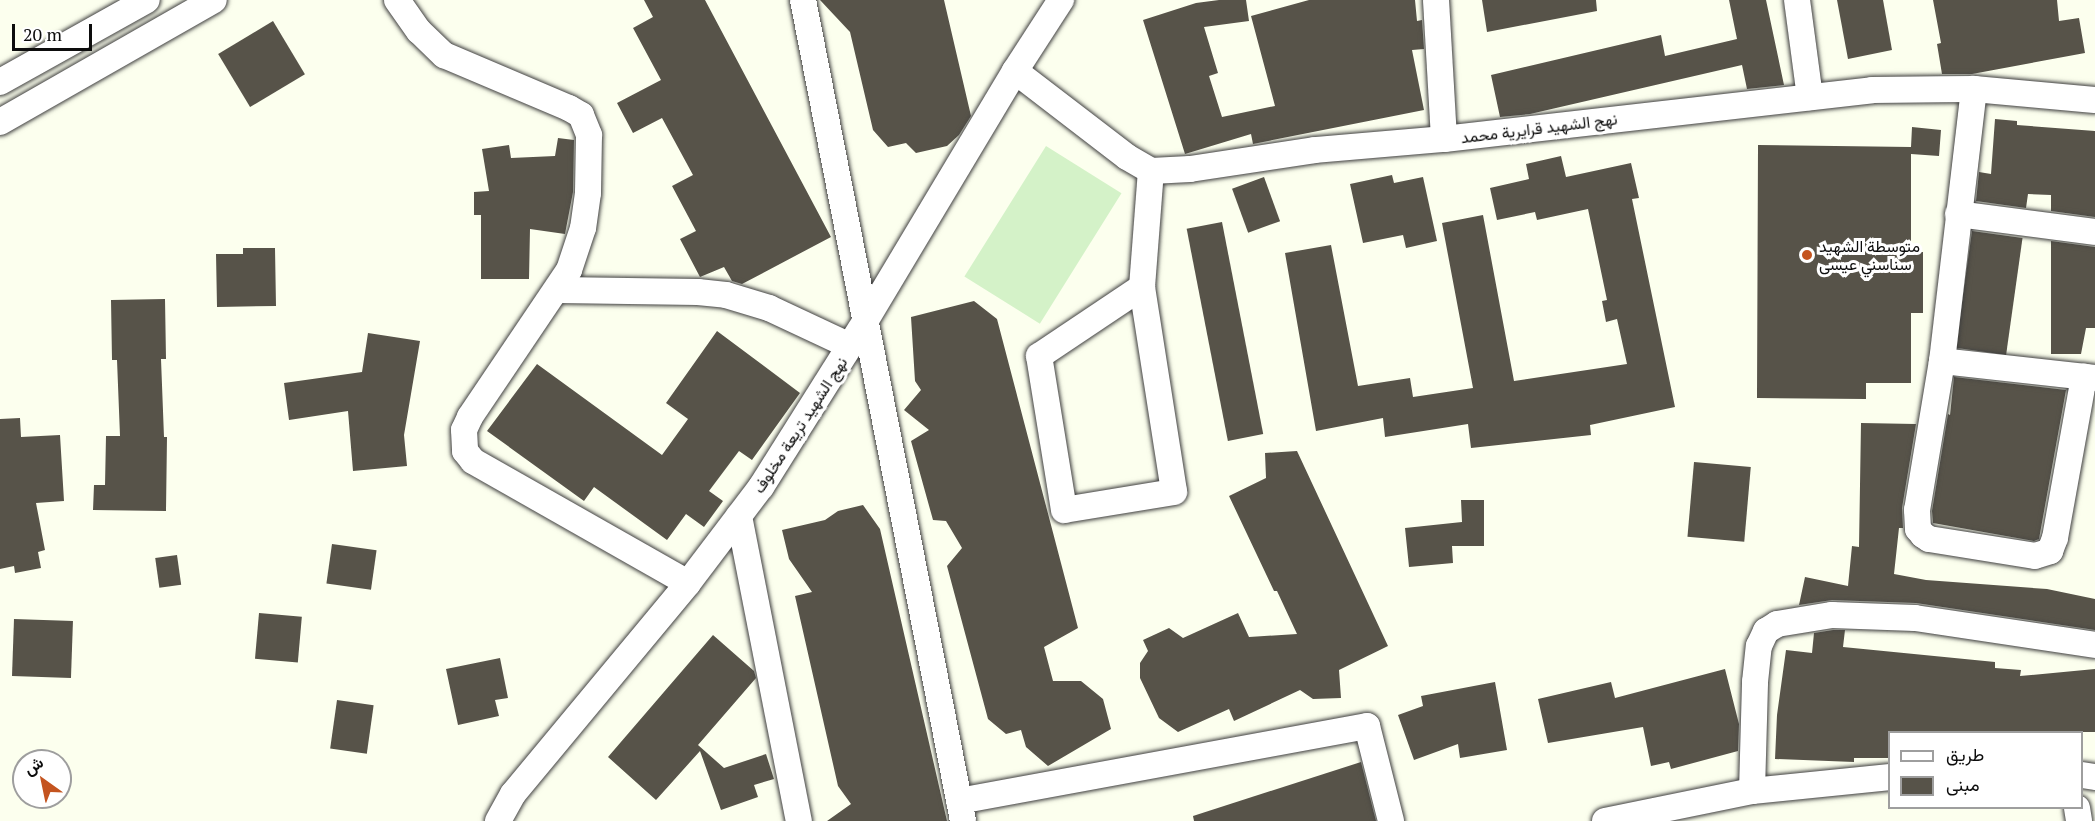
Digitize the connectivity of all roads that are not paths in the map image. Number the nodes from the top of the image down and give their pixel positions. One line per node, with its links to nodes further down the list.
1 (147, 0): 9 (street)
2 (214, 0): 13 (street)
3 (397, 0): 19 (street)
4 (803, 0): 20 (street)
5 (1061, 0): 8 (street, نهج الشهيد تريعة مخلوف)
6 (1436, 0): 14 (street)
7 (1797, 0): 11 (street)
8 (1015, 71): 15 (street); 20 (street, نهج الشهيد تريعة مخلوف)
9 (0, 82)
10 (1974, 89): 11 (street, نهج الشهيد قرايرية محمد); 12 (street, نهج الشهيد قرايرية محمد); 16 (street)
11 (1810, 97): 14 (street, نهج الشهيد قرايرية محمد)
12 (2095, 100)
13 (0, 122)
14 (1444, 139): 15 (street, نهج الشهيد قرايرية محمد)
15 (1151, 171): 18 (street)
16 (1958, 214): 17 (street); 22 (street)
17 (2095, 232)
18 (1142, 287): 18 (street)
19 (558, 290): 21 (street); 25 (street)
20 (866, 320): 21 (street, نهج الشهيد تريعة مخلوف); 29 (street)
21 (850, 346): 24 (street, نهج الشهيد تريعة مخلوف)
22 (1942, 361): 23 (street); 23 (street)
23 (2089, 377)
24 (739, 516): 25 (street, نهج الشهيد تريعة مخلوف); 31 (street)
25 (688, 583): 30 (street, نهج الشهيد تريعة مخلوف)
26 (2095, 645): 28 (street)
27 (1888, 777): 28 (street)
28 (1752, 791): 33 (street)
29 (961, 811): 32 (street)
30 (498, 821)
31 (799, 821)
32 (1391, 821)
33 (1605, 821)

